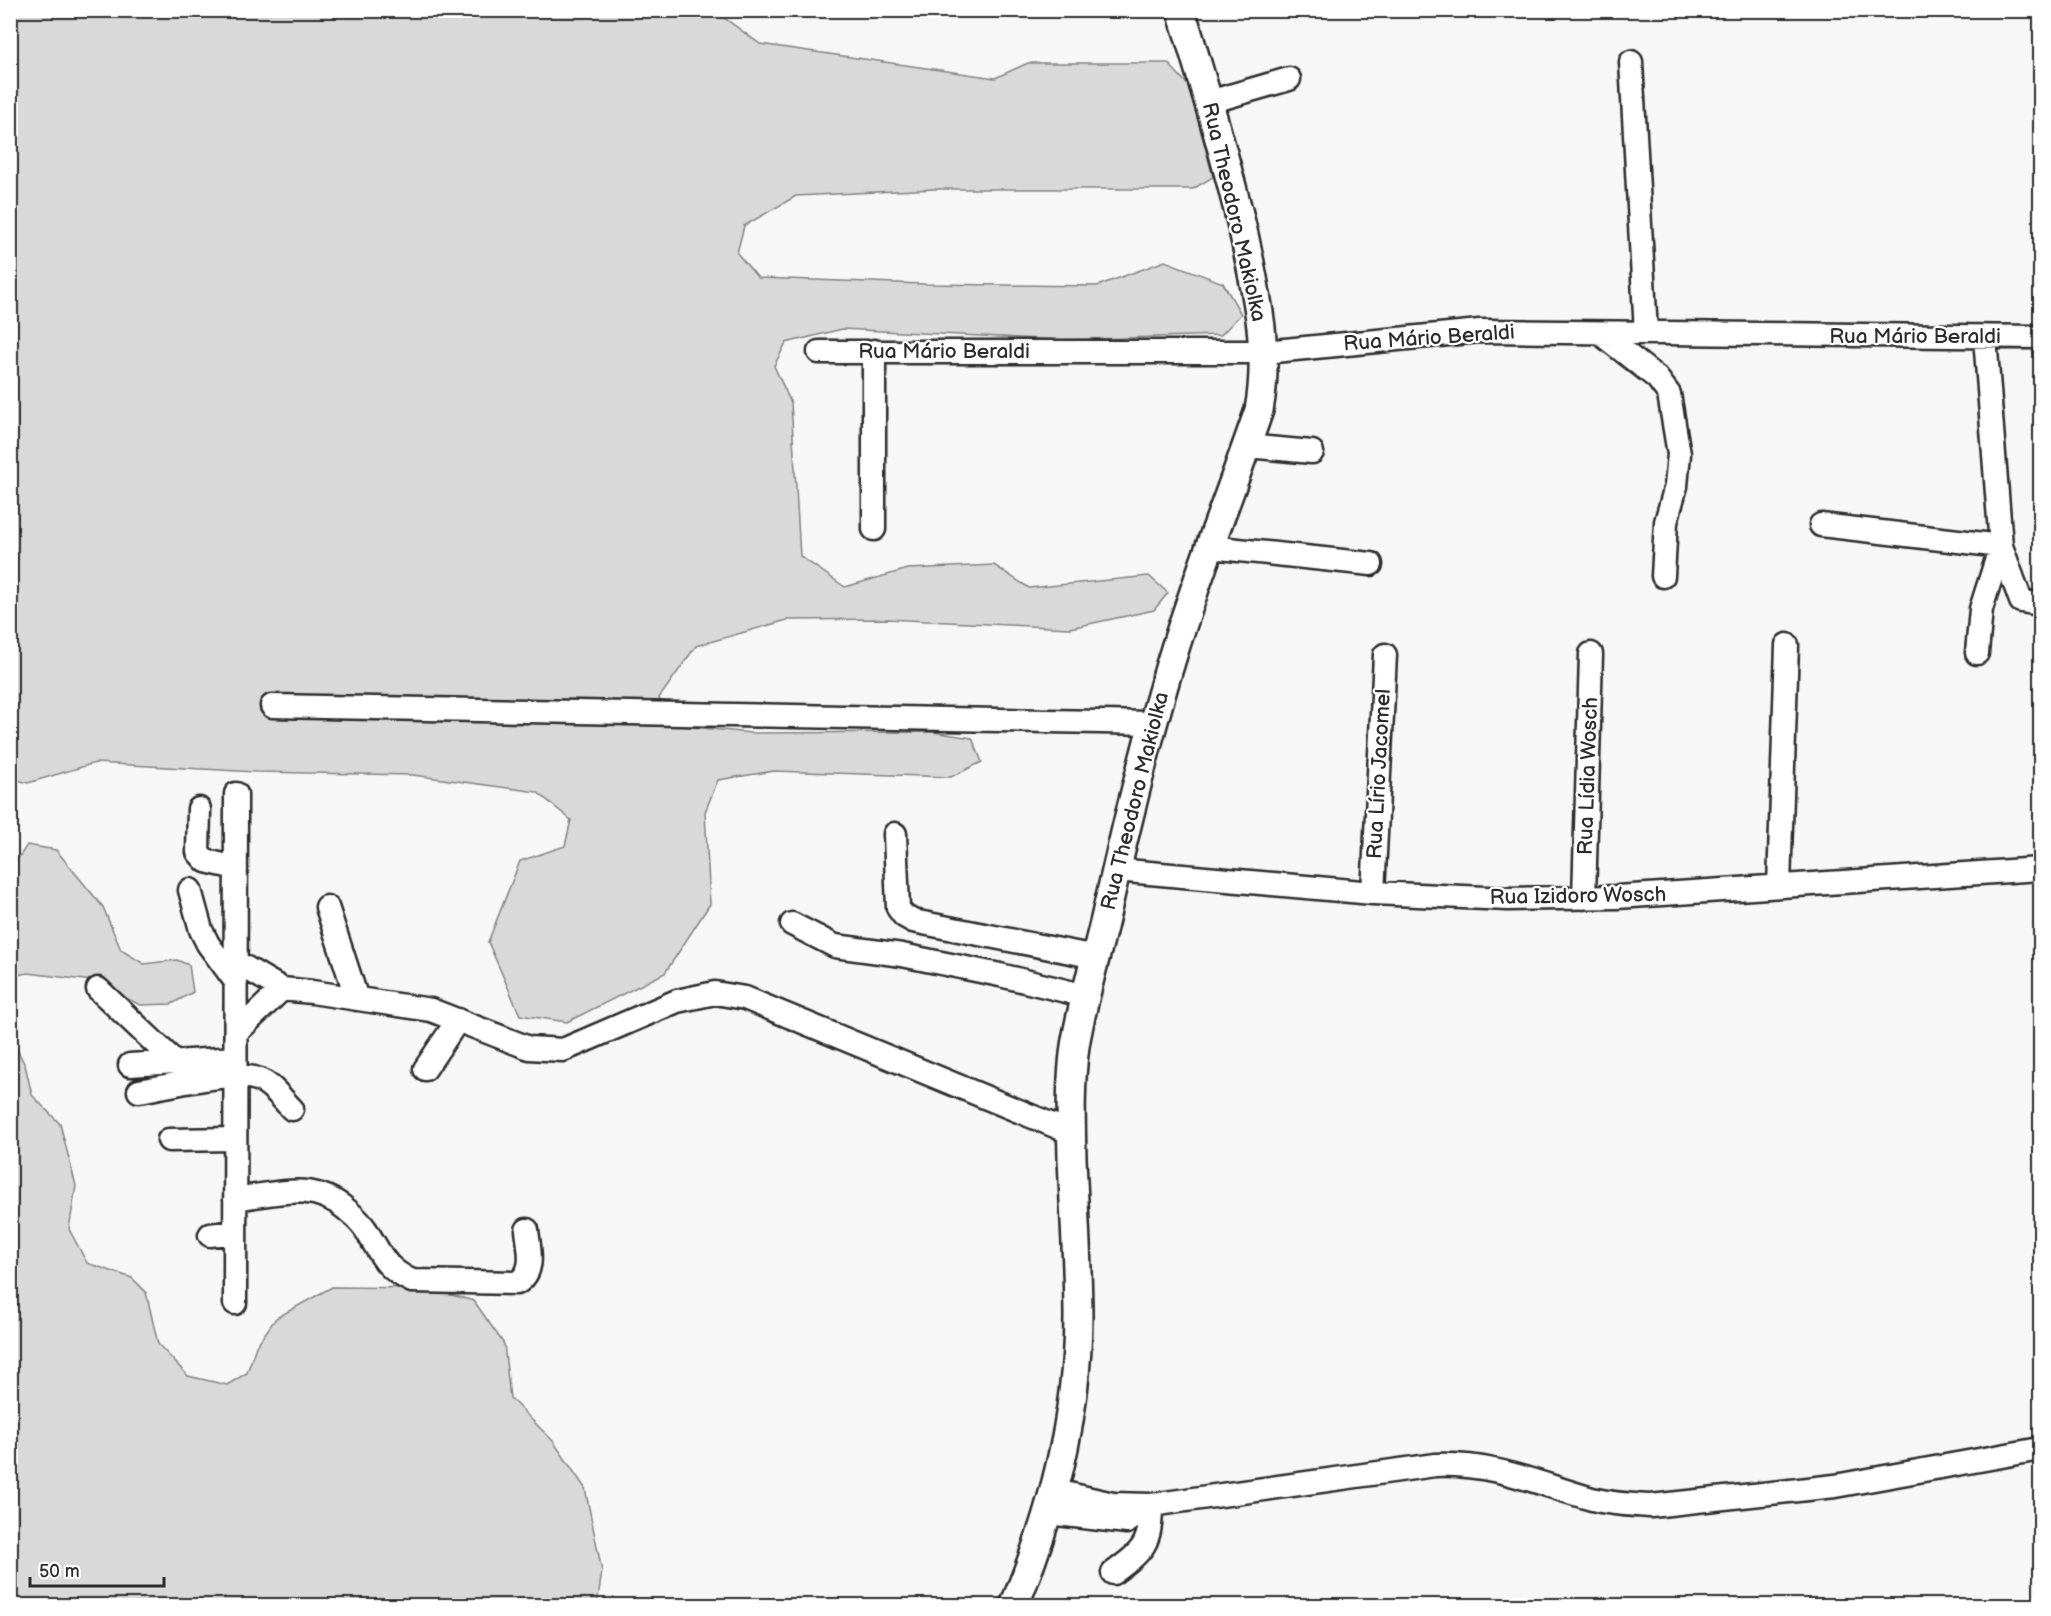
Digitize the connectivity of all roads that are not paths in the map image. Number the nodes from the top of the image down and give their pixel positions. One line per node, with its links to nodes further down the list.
1 (1181, 10): 4 (main road, Rua Theodoro Makiolka)
2 (1630, 62): 6 (street)
3 (1289, 79): 4 (street)
4 (1209, 102): 11 (main road, Rua Theodoro Makiolka)
5 (1600, 333): 6 (street, Rua Mário Beraldi); 11 (street, Rua Mário Beraldi); 19 (street)
6 (1646, 333): 7 (street, Rua Mário Beraldi)
7 (1985, 337): 8 (street, Rua Mário Beraldi); 17 (street)
8 (2040, 337)
9 (874, 351): 10 (street, Rua Mário Beraldi); 11 (street, Rua Mário Beraldi); 15 (street)
10 (819, 352)
11 (1264, 352): 12 (main road, Rua Theodoro Makiolka)
12 (1247, 446): 13 (street); 16 (main road, Rua Theodoro Makiolka)
13 (1312, 453)
14 (1821, 525): 17 (street)
15 (874, 529)
16 (1210, 546): 18 (street); 26 (main road, Rua Theodoro Makiolka)
17 (2001, 546): 20 (street); 22 (street)
18 (1371, 564)
19 (1663, 576)
20 (2040, 604)
21 (1787, 645): 33 (street)
22 (1977, 653)
23 (1591, 654): 36 (street, Rua Lídia Wosch)
24 (1385, 655): 35 (street, Rua Lírio Jacomel)
25 (272, 705): 26 (street)
26 (1154, 723): 32 (main road, Rua Theodoro Makiolka)
27 (236, 794): 30 (street)
28 (199, 809): 30 (street)
29 (895, 834): 39 (street)
30 (236, 868): 40 (street)
31 (2040, 869): 33 (street, Rua Izidoro Wosch)
32 (1116, 870): 35 (street, Rua Izidoro Wosch); 39 (main road, Rua Theodoro Makiolka)
33 (1779, 886): 36 (street, Rua Izidoro Wosch)
34 (190, 890): 40 (street)
35 (1373, 893): 36 (street, Rua Izidoro Wosch)
36 (1584, 898)
37 (327, 907): 44 (street)
38 (792, 924): 43 (street)
39 (1096, 957): 43 (main road, Rua Theodoro Makiolka)
40 (236, 972): 42 (street); 46 (street)
41 (98, 989): 47 (street)
42 (282, 989): 44 (street); 46 (street)
43 (1086, 996): 53 (main road, Rua Theodoro Makiolka)
44 (357, 999): 45 (street)
45 (458, 1020): 50 (street); 53 (street)
46 (236, 1033): 49 (street)
47 (175, 1062): 48 (street); 49 (street)
48 (130, 1065)
49 (236, 1066): 51 (street); 52 (street); 54 (street)
50 (425, 1069)
51 (139, 1091)
52 (292, 1109)
53 (1072, 1133): 62 (main road, Rua Theodoro Makiolka)
54 (236, 1138): 55 (street); 56 (street)
55 (169, 1140)
56 (235, 1199): 57 (street); 58 (street)
57 (527, 1230)
58 (235, 1232): 59 (street); 60 (street)
59 (210, 1236)
60 (235, 1303)
61 (2040, 1449): 63 (street)
62 (1052, 1502): 63 (street); 65 (main road, Rua Theodoro Makiolka)
63 (1151, 1505): 64 (street)
64 (1113, 1573)
65 (1014, 1605)

